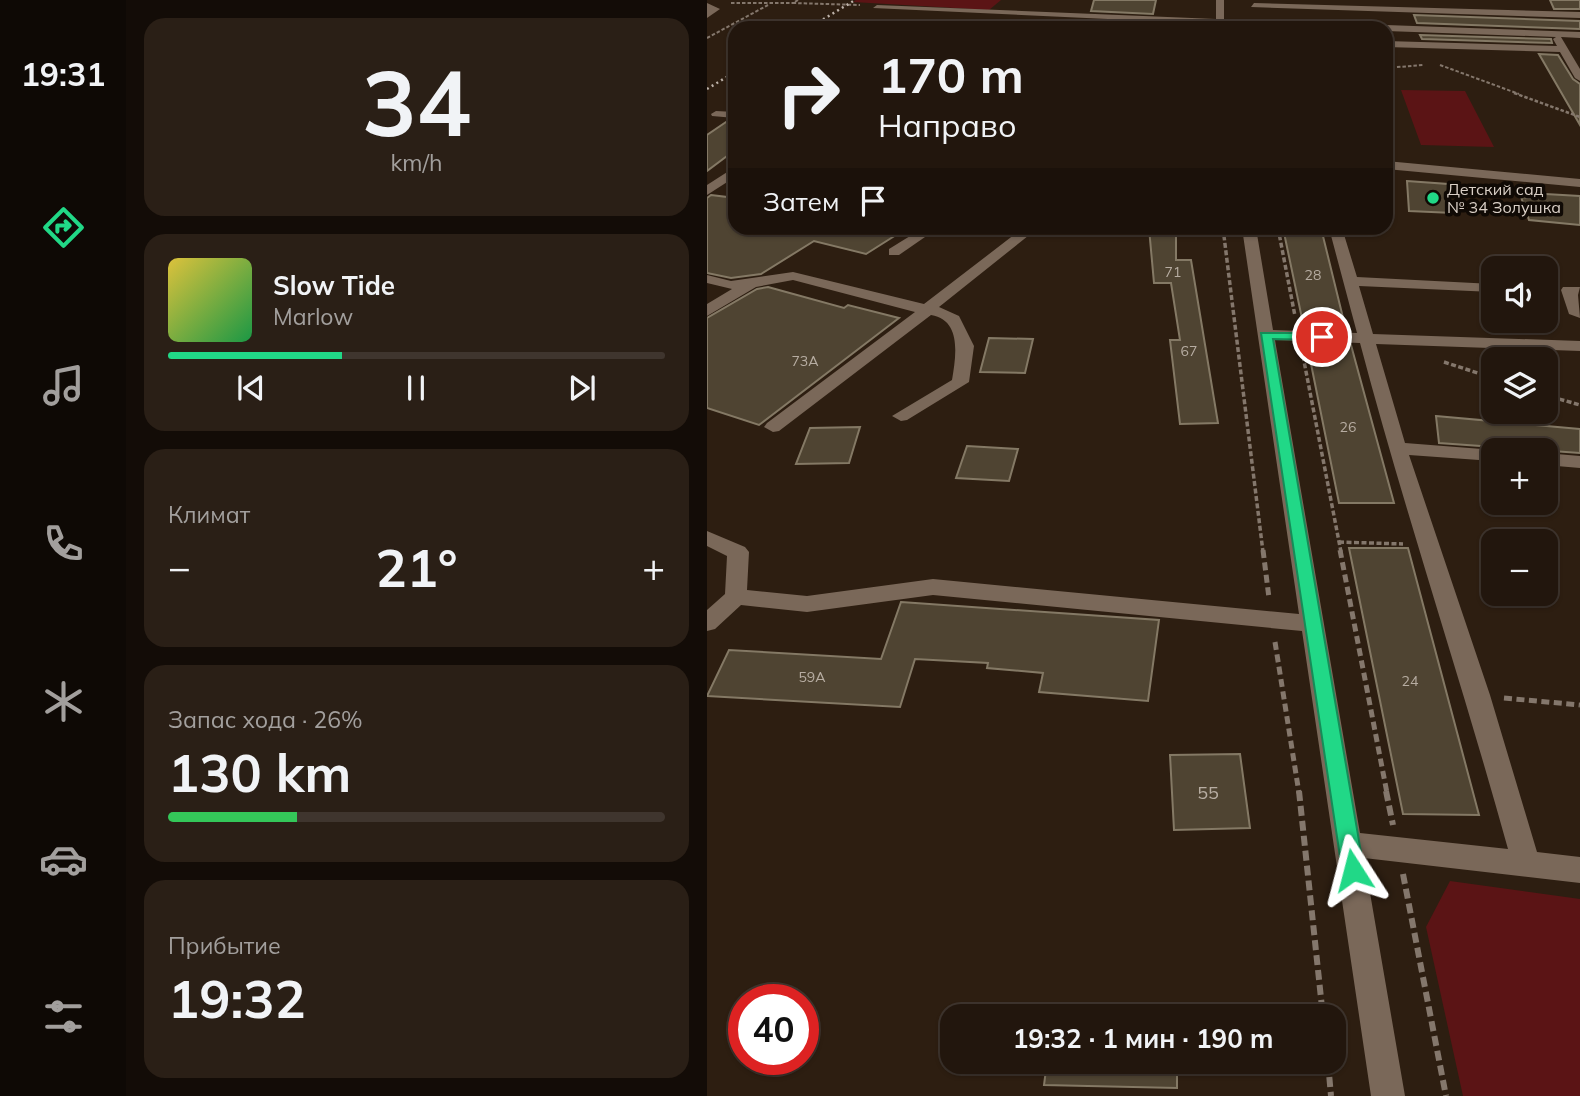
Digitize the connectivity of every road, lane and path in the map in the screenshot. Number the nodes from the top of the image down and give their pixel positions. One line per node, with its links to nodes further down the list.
1 (798, 0): 6 (path)
2 (1220, 0): 20 (street)
3 (1436, 0): 12 (street)
4 (1535, 0): 13 (street)
5 (727, 3): 7 (path)
6 (793, 3): 7 (path); 10 (path)
7 (772, 4): 17 (path)
8 (1254, 5): 11 (street)
9 (707, 6): 14 (street)
10 (877, 8): 16 (street)
11 (1374, 8): 12 (street); 21 (street)
12 (1439, 10): 13 (street)
13 (1542, 14): 15 (street)
14 (707, 15)
15 (1580, 15)
16 (1100, 18): 18 (street); 19 (street)
17 (740, 21)
18 (1098, 21)
19 (1151, 21)
20 (1220, 21)
21 (1380, 21)
22 (728, 27): 26 (path)
23 (1393, 28): 24 (street)
24 (1556, 34): 25 (street); 28 (street)
25 (1580, 35)
26 (707, 38)
27 (1393, 44): 28 (street)
28 (1564, 50): 30 (street)
29 (1436, 64): 33 (path)
30 (1580, 78)
31 (716, 114): 32 (street)
32 (728, 115)
33 (1580, 117)
34 (1393, 166): 36 (street)
35 (728, 176): 37 (street)
36 (1580, 183)
37 (707, 191)
38 (920, 235): 43 (street)
39 (1022, 235): 49 (street)
40 (1250, 235): 52 (street)
41 (1279, 235): 53 (path)
42 (1338, 235): 45 (street)
43 (894, 252)
44 (707, 279): 46 (street)
45 (1351, 281): 47 (street); 54 (street)
46 (751, 284): 49 (street); 50 (street)
47 (1481, 287)
48 (1580, 291): 51 (street)
49 (928, 309): 58 (street); 59 (street)
50 (707, 311)
51 (1577, 314)
52 (1266, 335): 53 (street); 69 (street)
53 (1299, 336): 54 (street); 65 (path)
54 (1367, 338): 55 (street); 60 (street)
55 (1580, 346)
56 (1558, 399): 57 (path)
57 (1580, 405)
58 (901, 416)
59 (773, 427)
60 (1397, 448): 61 (street); 66 (street)
61 (1481, 454)
62 (1558, 460): 63 (street)
63 (1580, 461)
64 (707, 538): 67 (street)
65 (1339, 542): 66 (path); 73 (path)
66 (1429, 544): 70 (street)
67 (736, 597): 68 (street); 69 (street)
68 (707, 623)
69 (1311, 623): 72 (street)
70 (1478, 695): 71 (path); 74 (street)
71 (1580, 705)
72 (1349, 844): 73 (street); 78 (street)
73 (1398, 848): 74 (street); 79 (path)
74 (1526, 862): 75 (street)
75 (1580, 870)
76 (1329, 1074): 77 (path)
77 (1331, 1096)
78 (1388, 1096)
79 (1446, 1096)

